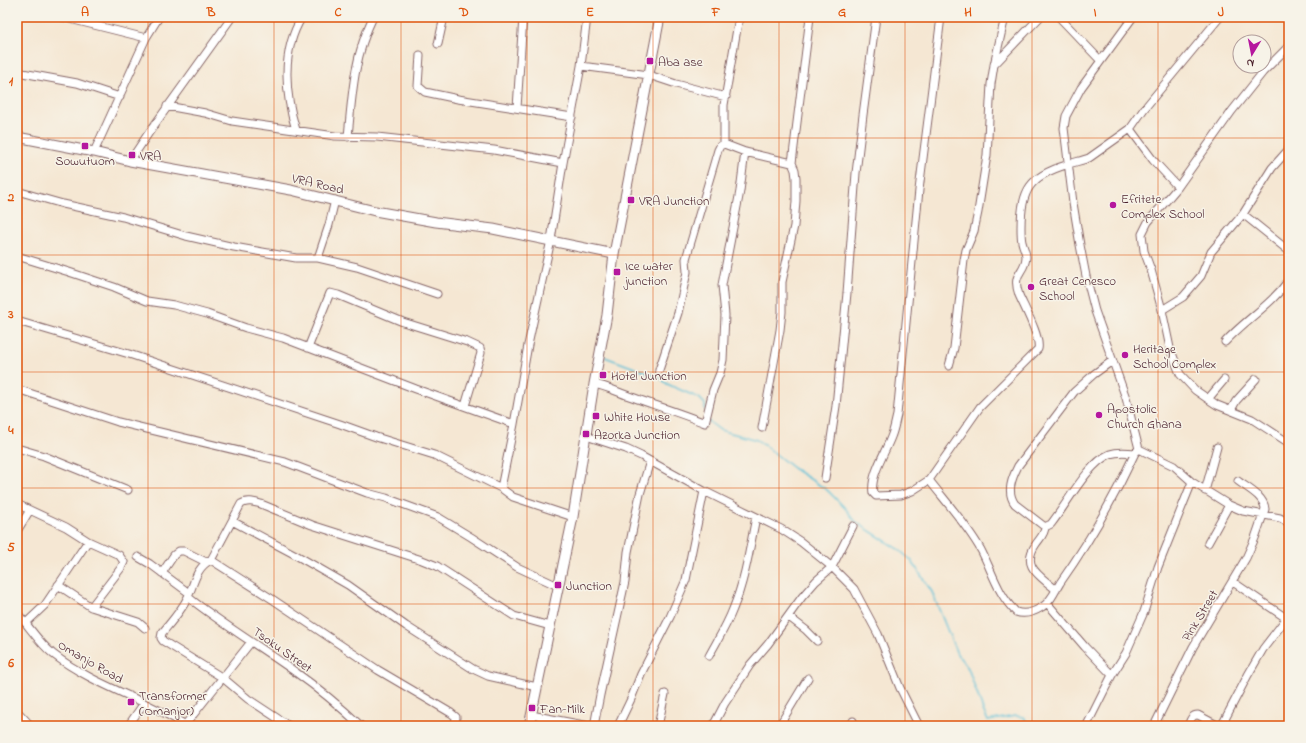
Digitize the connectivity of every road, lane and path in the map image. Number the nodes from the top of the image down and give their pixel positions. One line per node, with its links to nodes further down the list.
1 (62, 17): 19 (street)
2 (159, 17): 19 (street)
3 (232, 17): 30 (street)
4 (302, 17): 34 (street)
5 (373, 17): 36 (street)
6 (444, 17): 20 (street)
7 (522, 17): 31 (street)
8 (587, 17): 25 (street)
9 (660, 17): 27 (street)
10 (739, 17): 29 (street)
11 (810, 17): 43 (street)
12 (876, 17): 78 (street)
13 (941, 17): 79 (street)
14 (1005, 17): 24 (street)
15 (1040, 17): 24 (street)
16 (1059, 17): 23 (street)
17 (1133, 17): 23 (street)
18 (1220, 17): 33 (street)
19 (146, 38): 28 (street)
20 (438, 44)
21 (1289, 46): 45 (street)
22 (420, 56): 31 (street)
23 (1100, 60): 44 (street)
24 (994, 65): 61 (street)
25 (581, 66): 27 (street); 32 (street)
26 (17, 72): 28 (street)
27 (649, 75): 29 (street); 51 (street)
28 (120, 97): 39 (street)
29 (726, 97): 37 (street)
30 (167, 106): 34 (street); 41 (street)
31 (516, 108): 32 (street)
32 (572, 117): 42 (street)
33 (1130, 129): 44 (street); 45 (street)
34 (296, 130): 36 (street)
35 (17, 137): 39 (street, VRA Road)
36 (348, 137): 42 (street)
37 (724, 144): 40 (street); 62 (street)
38 (1289, 149): 48 (street)
39 (94, 152): 41 (street, VRA Road)
40 (745, 152): 43 (street); 65 (street)
41 (130, 161): 47 (street, VRA Road)
42 (563, 163): 49 (street)
43 (792, 163): 71 (street)
44 (1068, 164): 60 (street); 79 (street)
45 (1178, 187): 56 (street)
46 (17, 191): 53 (street)
47 (334, 200): 49 (street, VRA Road); 53 (street)
48 (1243, 214): 50 (street); 56 (street)
49 (551, 240): 51 (street, VRA Road); 70 (street)
50 (1289, 251)
51 (614, 254): 65 (street)
52 (17, 256): 59 (street)
53 (318, 258): 55 (street)
54 (1289, 280): 58 (street)
55 (437, 294)
56 (1162, 310): 67 (street)
57 (17, 321): 82 (street)
58 (1225, 342)
59 (308, 348): 68 (street); 68 (street)
60 (1112, 361): 76 (street); 95 (street)
61 (949, 366)
62 (659, 370)
63 (1256, 379): 69 (street)
64 (1224, 380): 67 (street)
65 (594, 384): 72 (street)
66 (17, 389): 105 (street)
67 (1208, 399): 69 (street)
68 (465, 406): 70 (street)
69 (1231, 410): 73 (street)
70 (514, 424): 82 (street)
71 (762, 428)
72 (586, 436): 77 (street); 90 (street)
73 (1289, 443)
74 (1217, 447): 85 (street)
75 (17, 448): 83 (street)
76 (1137, 451): 81 (street); 95 (street); 106 (street)
77 (650, 461): 84 (street); 136 (street)
78 (825, 478)
79 (929, 480): 108 (street)
80 (1238, 481): 89 (street)
81 (1192, 482): 85 (street); 119 (street)
82 (500, 488): 90 (street)
83 (128, 490)
84 (704, 491): 91 (street); 137 (street)
85 (1205, 491): 87 (street)
86 (17, 504): 88 (street)
87 (1229, 505): 89 (street); 98 (street)
88 (30, 510): 96 (street); 97 (street)
89 (1262, 516): 93 (street); 103 (street, Pink Street)
90 (572, 517): 105 (street)
91 (756, 517): 101 (street); 118 (street)
92 (232, 521): 100 (street); 114 (street); 122 (street)
93 (1289, 523)
94 (853, 526): 101 (street)
95 (1045, 527): 106 (street)
96 (17, 531)
97 (88, 541): 104 (street); 109 (street)
98 (1208, 543)
99 (138, 557): 102 (street, Tsoku Street)
100 (208, 561): 102 (street); 107 (street); 133 (street)
101 (832, 567): 111 (street); 141 (street)
102 (162, 573): 107 (street, Tsoku Street)
103 (1233, 582): 112 (street); 142 (street, Pink Street)
104 (58, 585): 109 (street); 113 (street)
105 (558, 586): 114 (street)
106 (1056, 590): 108 (street)
107 (189, 595): 117 (street, Tsoku Street); 120 (street)
108 (1047, 603): 119 (street)
109 (91, 607): 115 (street)
110 (17, 613): 113 (street, Omanjo Road)
111 (789, 617): 116 (street); 139 (street)
112 (1288, 618): 144 (street)
113 (26, 623): 124 (street, Omanjo Road)
114 (550, 626): 122 (street)
115 (145, 628)
116 (817, 641)
117 (251, 642): 120 (street); 132 (street, Tsoku Street)
118 (709, 656)
119 (1112, 675): 129 (street)
120 (223, 678): 128 (street); 131 (street)
121 (808, 678): 140 (street)
122 (537, 687): 126 (street)
123 (665, 694): 138 (street)
124 (144, 703): 128 (street, Omanjo Road); 130 (street)
125 (17, 711): 127 (street)
126 (531, 715): 134 (street); 135 (street)
127 (29, 725)
128 (186, 725)
129 (1086, 725)
130 (128, 726)
131 (289, 726)
132 (361, 726)
133 (455, 726)
134 (529, 726)
135 (585, 726)
136 (594, 726)
137 (618, 726)
138 (658, 726)
139 (713, 726)
140 (780, 726)
141 (919, 726)
142 (1154, 726)
143 (1188, 726): 144 (street)
144 (1220, 726)

